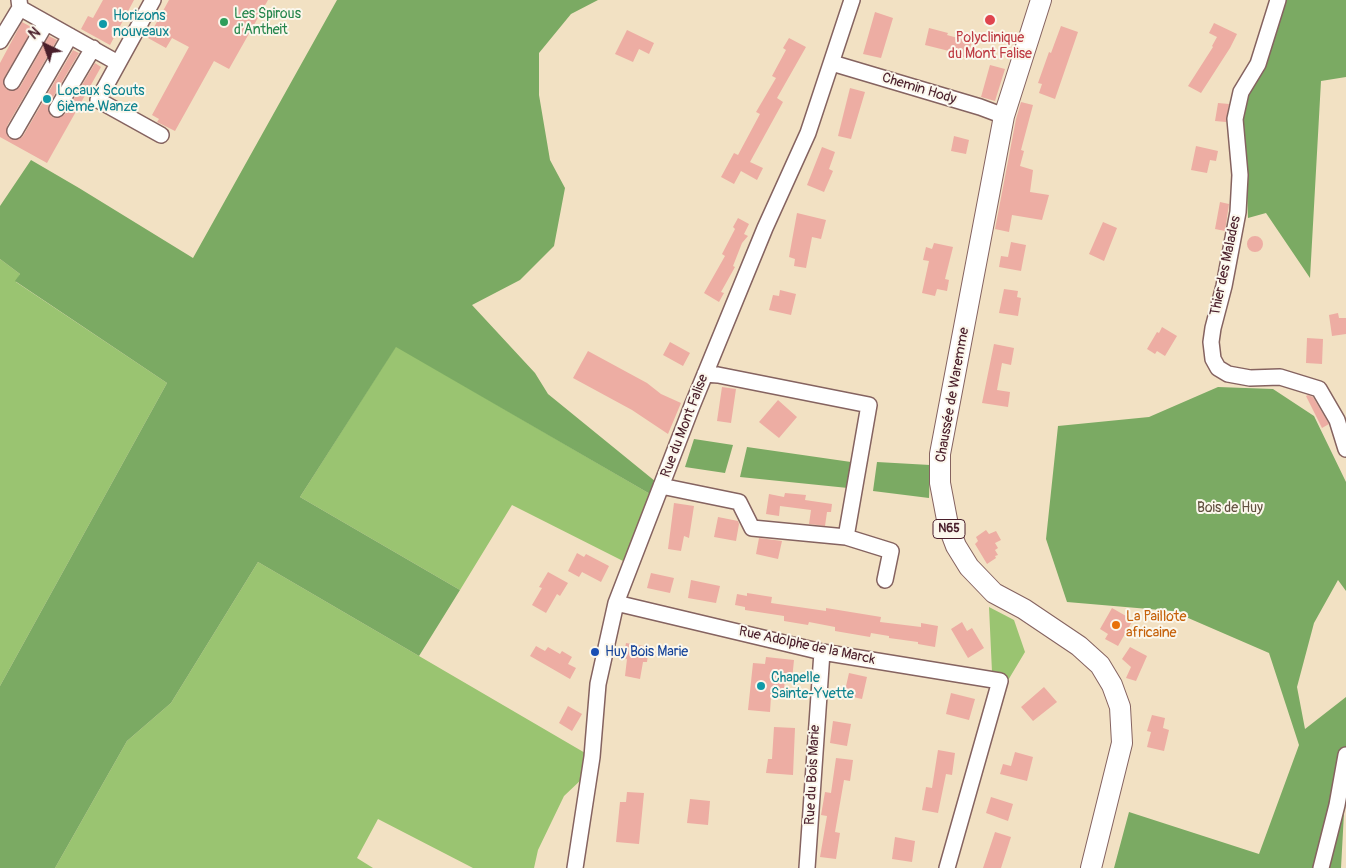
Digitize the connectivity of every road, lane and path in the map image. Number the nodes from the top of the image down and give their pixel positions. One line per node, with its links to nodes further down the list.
1 (153, 0): 10 (street)
2 (852, 0): 11 (street, Rue du Mont Falise)
3 (1041, 0): 14 (main road, Chaussée de Waremme / N65)
4 (1278, 0): 18 (street, Thier des Malades)
5 (19, 4): 6 (street); 8 (street)
6 (46, 23): 7 (street); 12 (street)
7 (70, 36): 9 (street); 15 (street)
8 (0, 41)
9 (92, 48): 10 (street); 13 (street)
10 (118, 63): 16 (street)
11 (832, 63): 14 (street, Chemin Hody); 17 (street, Rue du Mont Falise)
12 (12, 82)
13 (57, 109)
14 (1004, 116): 28 (main road, Chaussée de Waremme / N65)
15 (15, 131)
16 (160, 135)
17 (705, 374): 19 (street, Rue du Mont Falise); 20 (street)
18 (1346, 449)
19 (661, 486): 20 (street); 22 (street, Rue du Mont Falise)
20 (846, 537): 21 (street)
21 (885, 580)
22 (616, 603): 23 (street, Rue Adolphe de la Marck); 25 (street, Rue du Mont Falise)
23 (822, 652): 26 (street, Rue du Bois Marie); 27 (street, Rue Adolphe de la Marck)
24 (1346, 755): 29 (street)
25 (575, 868)
26 (807, 868)
27 (947, 868)
28 (1092, 868)
29 (1321, 868)

